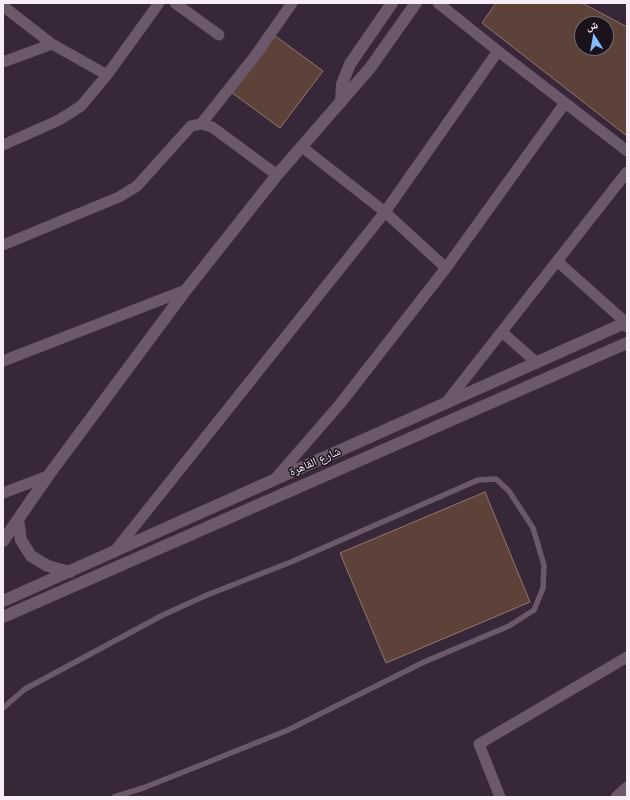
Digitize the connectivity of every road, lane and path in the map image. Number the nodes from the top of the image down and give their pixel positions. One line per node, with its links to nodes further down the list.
1 (159, 3): 12 (street)
2 (175, 3): 8 (street)
3 (292, 3): 15 (street)
4 (392, 3): 13 (street)
5 (416, 3): 13 (street)
6 (438, 3): 10 (street)
7 (3, 6): 9 (street)
8 (219, 35)
9 (52, 44): 11 (street); 12 (street)
10 (498, 51): 14 (street); 21 (street)
11 (3, 62)
12 (107, 75): 16 (street)
13 (341, 102): 17 (street)
14 (565, 103): 18 (street); 24 (street)
15 (201, 124): 20 (street); 22 (street)
16 (3, 145)
17 (302, 147): 20 (street); 21 (street)
18 (627, 151)
19 (627, 172): 23 (street)
20 (277, 175): 25 (street)
21 (384, 212): 24 (street); 37 (street)
22 (3, 245)
23 (558, 261): 26 (street); 27 (street)
24 (446, 268): 33 (street)
25 (186, 290): 29 (street); 32 (street)
26 (625, 321): 30 (street, شارع القاهرة)
27 (502, 332): 30 (street); 31 (street)
28 (627, 343): 40 (street, شارع القاهرة)
29 (3, 361)
30 (537, 363): 31 (street, شارع القاهرة)
31 (445, 404): 33 (street, شارع القاهرة)
32 (48, 476): 34 (street); 35 (street)
33 (274, 480): 37 (street, شارع القاهرة)
34 (3, 493)
35 (18, 520): 36 (street); 38 (street)
36 (3, 541)
37 (114, 552): 38 (street, شارع القاهرة)
38 (70, 572): 39 (street, شارع القاهرة)
39 (3, 601)
40 (3, 617)
41 (627, 657): 45 (street)
42 (3, 708): 44 (lane)
43 (627, 787): 46 (street)
44 (114, 797)
45 (500, 797)
46 (616, 797)

